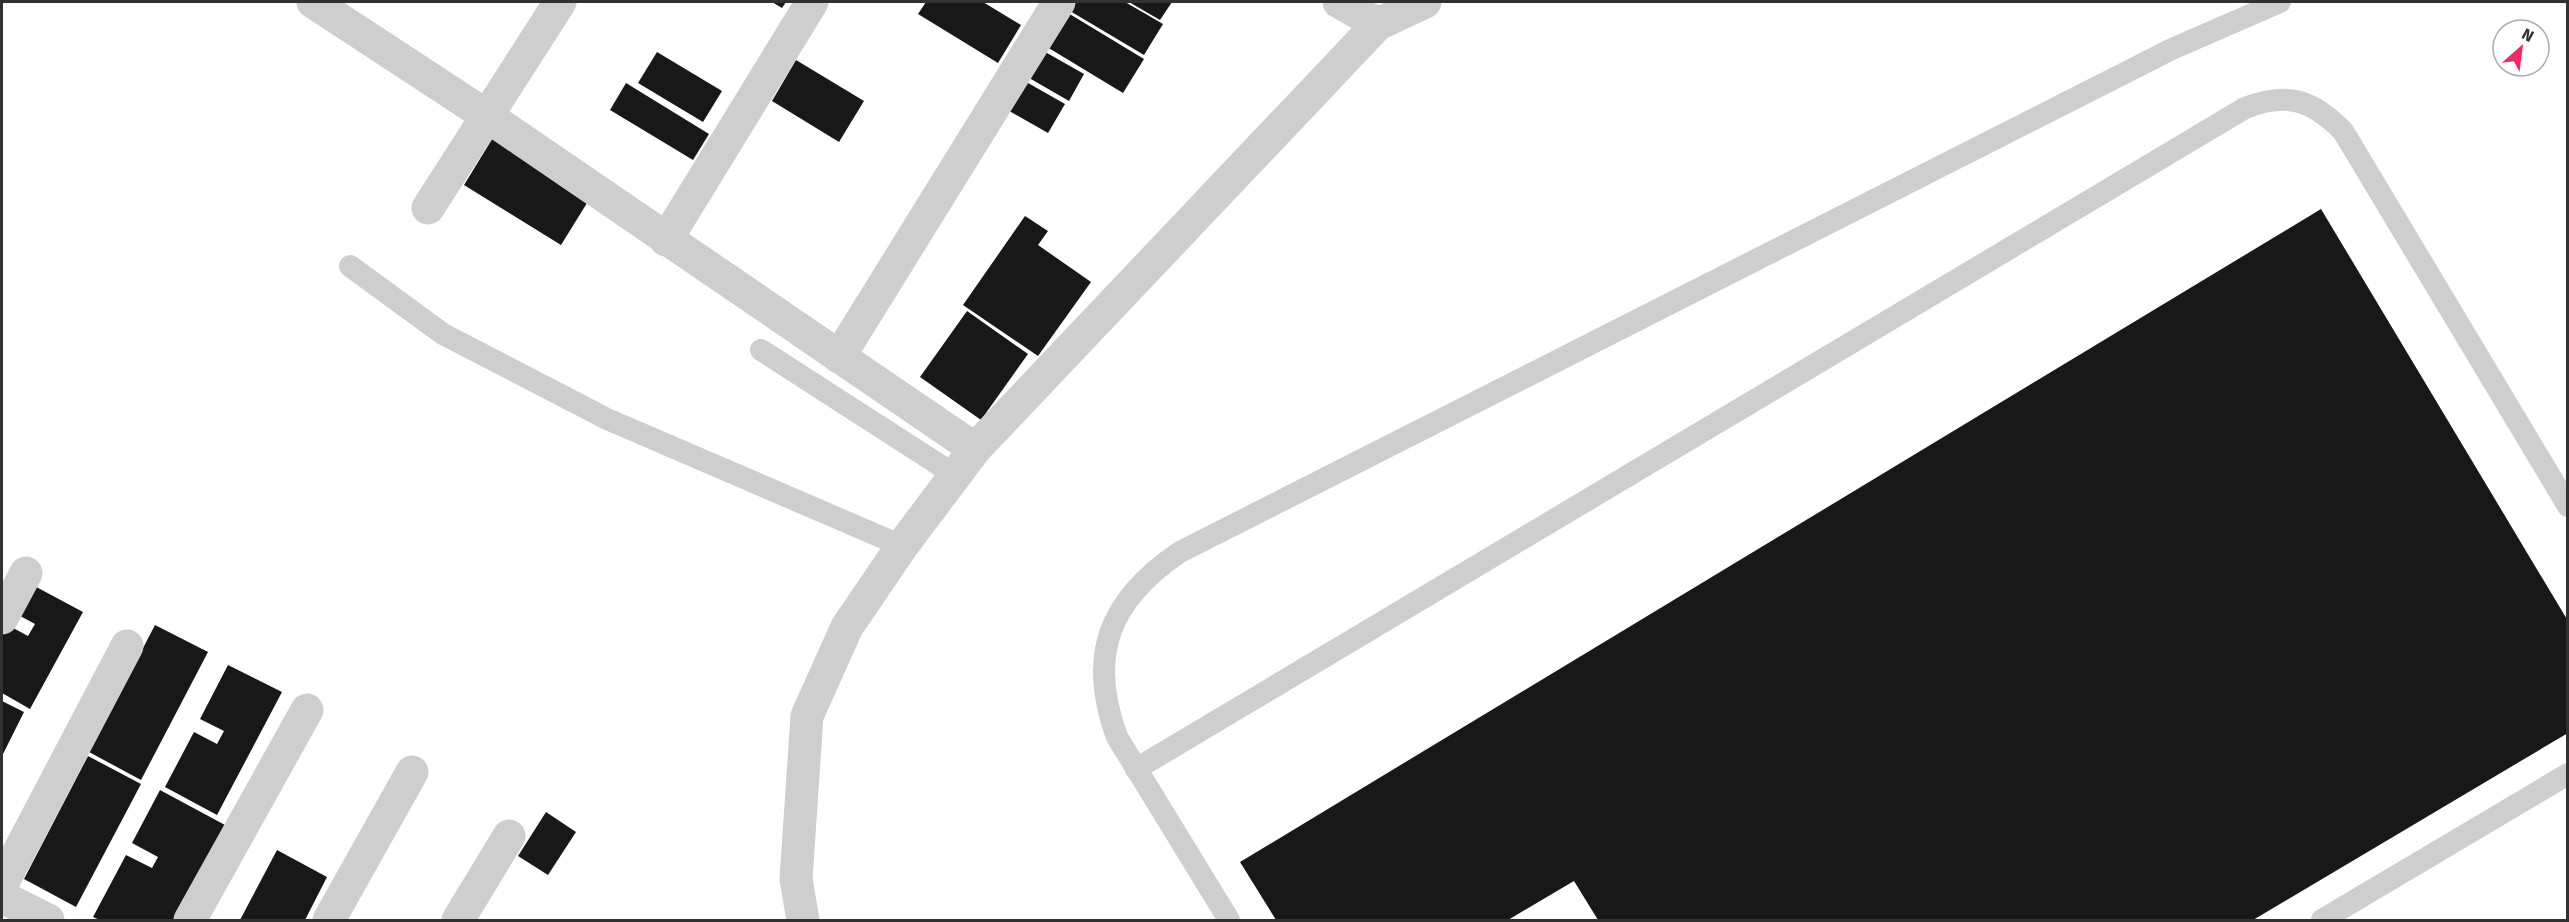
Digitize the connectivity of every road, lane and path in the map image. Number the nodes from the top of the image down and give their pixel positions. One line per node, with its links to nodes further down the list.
1 (313, 2): 9 (street)
2 (560, 2): 9 (street)
3 (812, 2): 11 (street)
4 (1059, 2): 14 (street)
5 (1339, 2): 8 (street)
6 (1425, 2): 8 (street)
7 (2280, 2): 23 (lane)
8 (1378, 24): 15 (street)
9 (486, 116): 10 (street); 11 (street)
10 (428, 208)
11 (666, 240): 14 (street)
12 (350, 266): 18 (lane)
13 (761, 350): 16 (lane)
14 (839, 357): 15 (street)
15 (975, 449): 16 (street)
16 (955, 475): 18 (street)
17 (2568, 506): 23 (lane)
18 (902, 546): 33 (street)
19 (26, 573): 20 (street)
20 (2, 618)
21 (127, 646): 27 (street)
22 (307, 710): 30 (street)
23 (1136, 769): 34 (lane)
24 (412, 772): 31 (street)
25 (2568, 774): 35 (lane)
26 (509, 836): 32 (street)
27 (2, 884)
28 (2, 897): 29 (street)
29 (48, 921)
30 (190, 921)
31 (330, 921)
32 (458, 921)
33 (802, 921)
34 (1228, 921)
35 (2322, 921)

